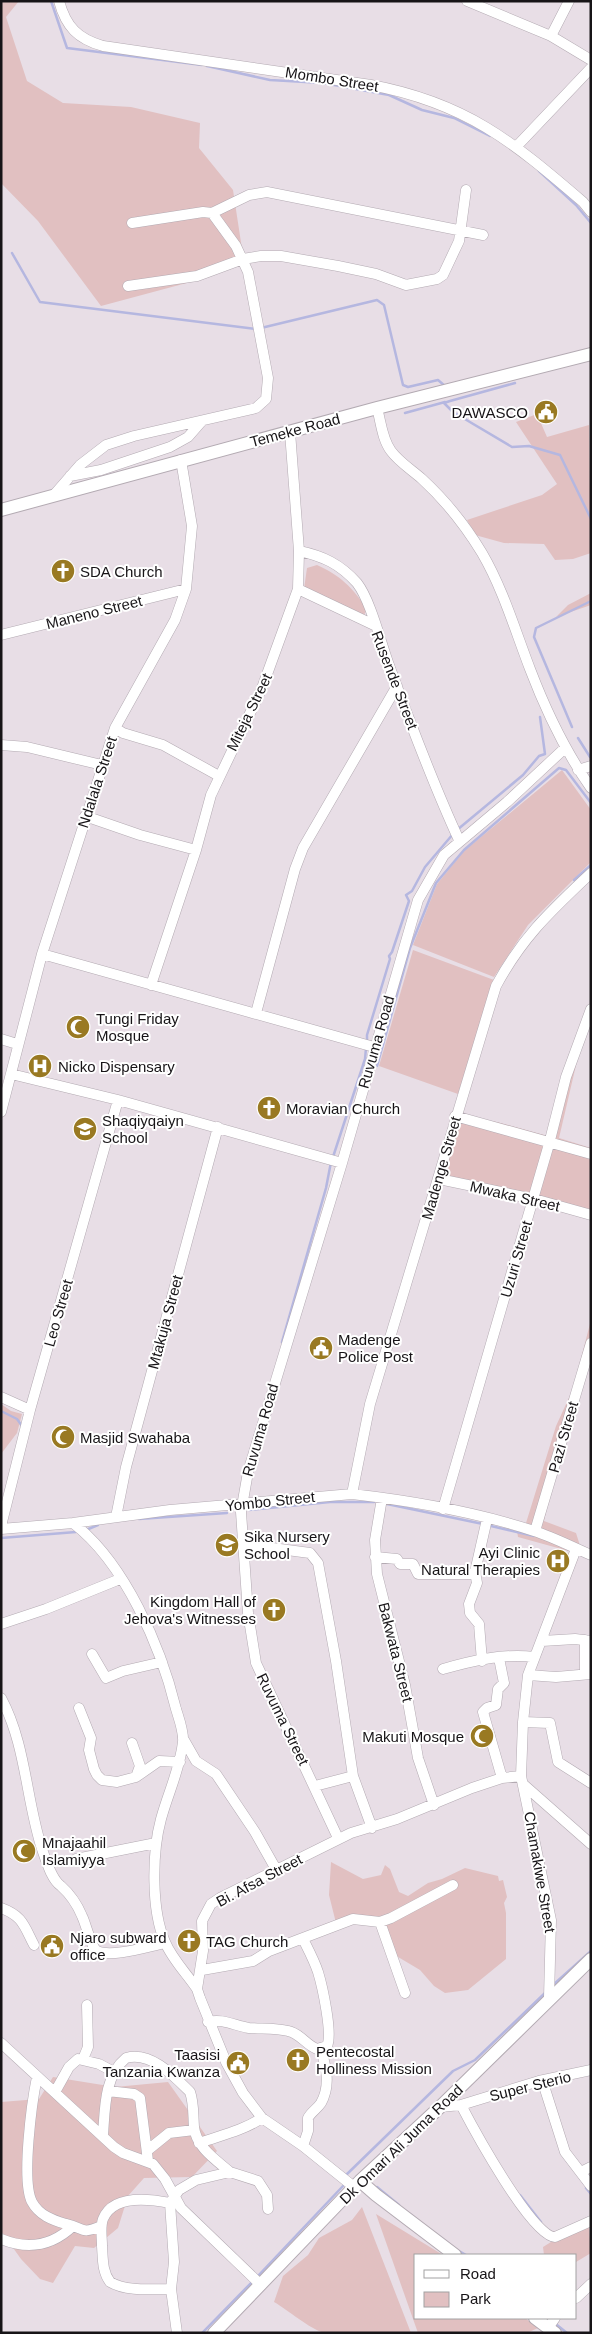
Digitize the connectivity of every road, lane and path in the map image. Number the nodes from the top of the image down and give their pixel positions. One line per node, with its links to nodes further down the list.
1 (59, 1): 7 (street, Mombo Street)
2 (468, 1): 4 (street)
3 (569, 1): 4 (street)
4 (550, 36): 5 (street)
5 (591, 60)
6 (591, 68): 7 (street)
7 (517, 146): 9 (street, Mombo Street)
8 (466, 190): 12 (street)
9 (591, 212)
10 (212, 213): 11 (street); 12 (street); 14 (street)
11 (132, 223)
12 (462, 230): 13 (street); 14 (street)
13 (483, 235)
14 (243, 259): 15 (street); 18 (street)
15 (128, 286)
16 (591, 354): 17 (street, Temeke Road)
17 (377, 408): 19 (street, Temeke Road); 32 (street)
18 (202, 420): 21 (street); 21 (street)
19 (290, 432): 20 (street, Temeke Road); 24 (street, Miteja Street)
20 (181, 460): 22 (street, Temeke Road); 25 (street, Ndalala Street)
21 (70, 476): 22 (street)
22 (53, 496): 23 (street, Temeke Road)
23 (1, 510)
24 (299, 551): 26 (street, Miteja Street); 27 (street, Rusende Street)
25 (186, 589): 28 (street, Maneno Street); 30 (street, Ndalala Street)
26 (298, 590): 27 (street); 36 (street, Miteja Street)
27 (374, 625): 29 (street, Rusende Street)
28 (1, 634)
29 (397, 686): 39 (street, Rusende Street); 45 (street)
30 (115, 728): 33 (street, Ndalala Street); 36 (street)
31 (1, 745): 33 (street)
32 (565, 748): 35 (street); 39 (street, Ruvuma Road)
33 (102, 765): 38 (street, Ndalala Street)
34 (591, 766): 35 (street)
35 (578, 770): 37 (street)
36 (219, 776): 40 (street, Miteja Street)
37 (591, 788)
38 (85, 816): 40 (street); 42 (street, Ndalala Street)
39 (459, 840): 48 (street, Ruvuma Road)
40 (196, 850): 43 (street, Miteja Street)
41 (591, 874): 52 (street, Madenge Street)
42 (42, 954): 43 (street); 47 (street, Ndalala Street)
43 (151, 985): 45 (street)
44 (591, 1009): 54 (street, Uzuri Street)
45 (256, 1013): 48 (street)
46 (1, 1039): 47 (street)
47 (17, 1044): 49 (street, Ndalala Street)
48 (374, 1047): 56 (street, Ruvuma Road)
49 (11, 1074): 50 (street); 51 (street, Ndalala Street)
50 (118, 1100): 53 (street); 62 (street, Leo Street)
51 (1, 1112)
52 (455, 1116): 54 (street); 57 (street, Madenge Street)
53 (218, 1127): 56 (street); 67 (street, Mtakuja Street)
54 (549, 1144): 55 (street); 58 (street, Uzuri Street)
55 (591, 1154)
56 (342, 1162): 65 (street, Ruvuma Road)
57 (439, 1178): 58 (street, Mwaka Street); 63 (street, Madenge Street)
58 (534, 1199): 59 (street, Mwaka Street); 66 (street, Uzuri Street)
59 (591, 1215)
60 (591, 1343): 71 (street, Pazi Street)
61 (1, 1397): 62 (street)
62 (30, 1410): 70 (street, Leo Street)
63 (352, 1494): 64 (street, Yombo Street); 65 (street, Yombo Street)
64 (382, 1498): 66 (street, Yombo Street); 75 (street, Bakwata Street)
65 (241, 1504): 67 (street, Yombo Street); 72 (street, Ruvuma Street)
66 (443, 1509): 68 (street, Yombo Street)
67 (116, 1517): 69 (street, Yombo Street)
68 (486, 1519): 71 (street, Yombo Street); 76 (street)
69 (73, 1523): 70 (street, Yombo Street); 77 (street)
70 (1, 1528)
71 (535, 1531): 73 (street, Yombo Street)
72 (242, 1544): 95 (street); 100 (street, Ruvuma Street)
73 (576, 1549): 74 (street, Yombo Street); 80 (street, Chamakiwe Street)
74 (591, 1555)
75 (375, 1557): 76 (street); 101 (street, Bakwata Street)
76 (475, 1574): 84 (street)
77 (120, 1579): 78 (street); 85 (street)
78 (1, 1624)
79 (588, 1640): 80 (street); 87 (street)
80 (542, 1641): 82 (street, Chamakiwe Street)
81 (92, 1654): 85 (street)
82 (534, 1657): 83 (street); 88 (street, Chamakiwe Street)
83 (499, 1658): 84 (street); 97 (street)
84 (482, 1661): 86 (street)
85 (162, 1662): 92 (street)
86 (443, 1669)
87 (588, 1674): 88 (street)
88 (528, 1675): 91 (street, Chamakiwe Street)
89 (1, 1698): 112 (street)
90 (79, 1708): 96 (street)
91 (524, 1722): 98 (street, Chamakiwe Street); 99 (street)
92 (184, 1740): 94 (street); 107 (street)
93 (132, 1743): 96 (street)
94 (180, 1762): 96 (street); 105 (street)
95 (353, 1776): 100 (street); 102 (street)
96 (136, 1777)
97 (502, 1778): 98 (street, Bi. Afsa Street); 101 (street, Bi. Afsa Street)
98 (522, 1780): 104 (street); 118 (street, Chamakiwe Street)
99 (591, 1783)
100 (315, 1786): 103 (street, Ruvuma Street)
101 (434, 1805): 102 (street, Bi. Afsa Street)
102 (372, 1828): 103 (street, Bi. Afsa Street)
103 (338, 1838): 107 (street, Bi. Afsa Street)
104 (589, 1838)
105 (156, 1843): 106 (street); 112 (street)
106 (76, 1859)
107 (276, 1871): 115 (street, Bi. Afsa Street)
108 (453, 1885): 110 (street)
109 (1, 1908): 113 (street)
110 (380, 1922): 111 (street); 117 (street)
111 (303, 1938): 115 (street); 122 (street)
112 (165, 1943): 116 (street)
113 (34, 1945)
114 (591, 1959): 118 (street, Dk Omari Ali Juma Road)
115 (202, 1970): 116 (street, Bi. Afsa Street)
116 (197, 1989): 120 (street)
117 (405, 1993)
118 (549, 1998): 131 (street, Dk Omari Ali Juma Road)
119 (87, 2005): 123 (street)
120 (208, 2022): 122 (street); 132 (street)
121 (1, 2043): 126 (street)
122 (321, 2048): 136 (street)
123 (82, 2059): 125 (street); 129 (street)
124 (591, 2070): 127 (street, Super Sterio)
125 (114, 2072): 128 (street); 133 (street)
126 (37, 2077): 129 (street); 145 (street)
127 (540, 2081): 130 (street, Super Sterio); 138 (street)
128 (108, 2091): 134 (street); 137 (street)
129 (55, 2092): 134 (street)
130 (461, 2105): 131 (street, Super Sterio); 144 (street)
131 (440, 2107): 140 (street, Dk Omari Ali Juma Road)
132 (262, 2118): 135 (street); 136 (street)
133 (194, 2130): 135 (street); 137 (street)
134 (103, 2136): 137 (street)
135 (200, 2143): 139 (street)
136 (303, 2146): 140 (street)
137 (148, 2156): 142 (street)
138 (586, 2170): 141 (street)
139 (230, 2172): 142 (street); 143 (street)
140 (358, 2184): 148 (street); 150 (street, Dk Omari Ali Juma Road)
141 (591, 2186)
142 (172, 2199): 146 (street); 150 (street); 151 (street)
143 (268, 2209)
144 (591, 2221)
145 (73, 2226): 146 (street); 147 (street)
146 (101, 2226): 151 (street)
147 (1, 2239)
148 (454, 2254)
149 (591, 2284): 152 (street)
150 (261, 2285): 156 (street, Dk Omari Ali Juma Road)
151 (171, 2289): 155 (street)
152 (577, 2297)
153 (537, 2319): 154 (street)
154 (553, 2326)
155 (177, 2333)
156 (214, 2333)

